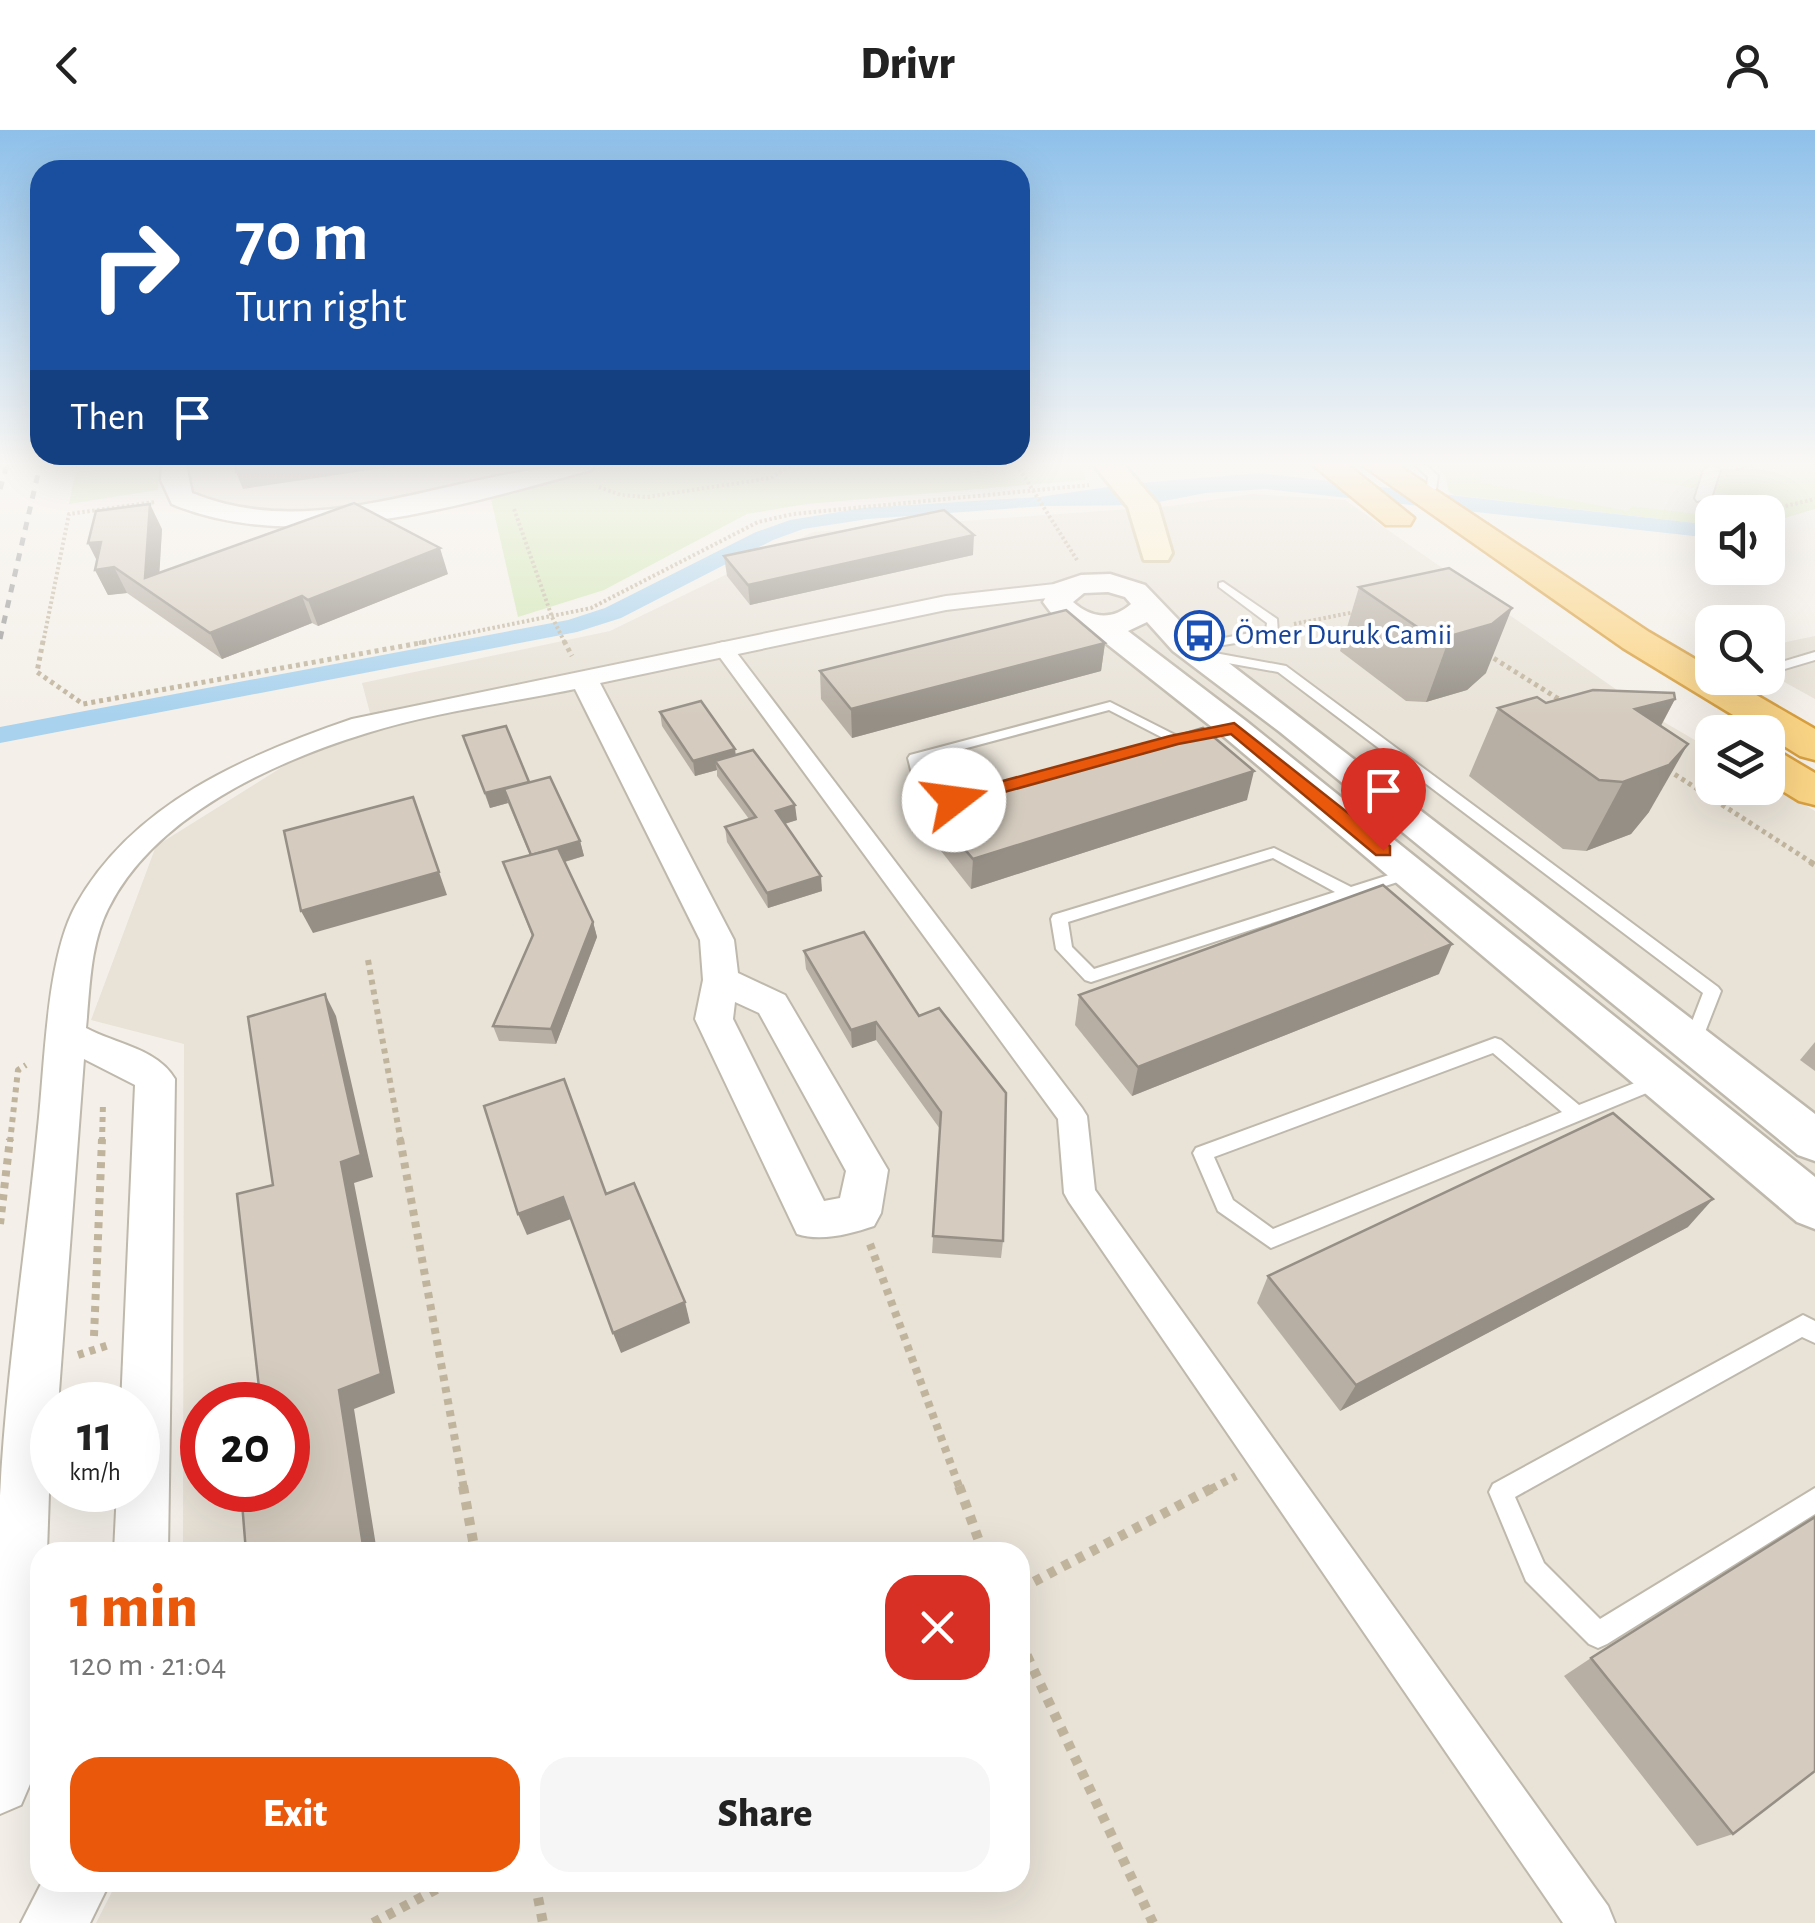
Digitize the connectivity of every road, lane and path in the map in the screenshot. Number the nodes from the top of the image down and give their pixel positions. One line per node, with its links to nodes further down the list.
1 (62, 549): 15 (path)
2 (532, 549): 15 (path)
3 (706, 549): 15 (path)
4 (1063, 549): 11 (path)
5 (1154, 549): 9 (main road)
6 (1470, 549): 14 (highway)
7 (1498, 549): 35 (highway)
8 (1539, 549): 19 (highway)
9 (1156, 553): 11 (street); 12 (street)
10 (1223, 585): 17 (lane)
11 (1081, 591): 12 (street); 16 (street); 20 (street)
12 (1143, 600): 16 (street); 22 (street)
13 (1366, 610): 17 (path)
14 (1538, 616)
15 (553, 619): 18 (path)
16 (1100, 624): 32 (street)
17 (1274, 628): 22 (lane)
18 (565, 642)
19 (1695, 645)
20 (723, 648): 26 (street); 55 (street)
21 (1480, 650): 29 (path)
22 (1194, 651): 31 (street); 46 (lane)
23 (1815, 656): 25 (lane)
24 (1598, 658): 27 (highway)
25 (1785, 665)
26 (584, 677): 44 (street); 45 (street)
27 (1631, 679)
28 (1780, 695): 30 (highway)
29 (1576, 710)
30 (1815, 715)
31 (1292, 725): 32 (street); 46 (street)
32 (1222, 733): 33 (lane); 41 (street)
33 (1176, 739): 34 (lane); 38 (lane)
34 (1158, 744)
35 (1815, 748)
36 (1656, 762): 40 (path)
37 (1785, 774): 39 (highway)
38 (1046, 775)
39 (1815, 792)
40 (1815, 865)
41 (1411, 873): 42 (lane); 47 (street)
42 (1348, 892): 42 (lane)
43 (368, 960): 58 (path)
44 (721, 980): 52 (street); 52 (street)
45 (86, 1043): 54 (path); 57 (street); 62 (street)
46 (1703, 1054): 48 (street); 50 (street)
47 (1664, 1079): 48 (street); 49 (lane)
48 (1703, 1111): 51 (street)
49 (1577, 1114): 49 (lane)
50 (1815, 1142)
51 (1815, 1206)
52 (859, 1214): 59 (path)
53 (1815, 1333): 56 (lane)
54 (94, 1336)
55 (1266, 1460): 60 (path); 70 (street)
56 (1815, 1500)
57 (140, 1542)
58 (473, 1542)
59 (979, 1542)
60 (1030, 1584)
61 (1030, 1662): 69 (path)
62 (0, 1784)
63 (73, 1892): 66 (street)
64 (431, 1892): 67 (path)
65 (537, 1892): 68 (path)
66 (53, 1923)
67 (372, 1923)
68 (543, 1923)
69 (1153, 1923)
70 (1591, 1923)

